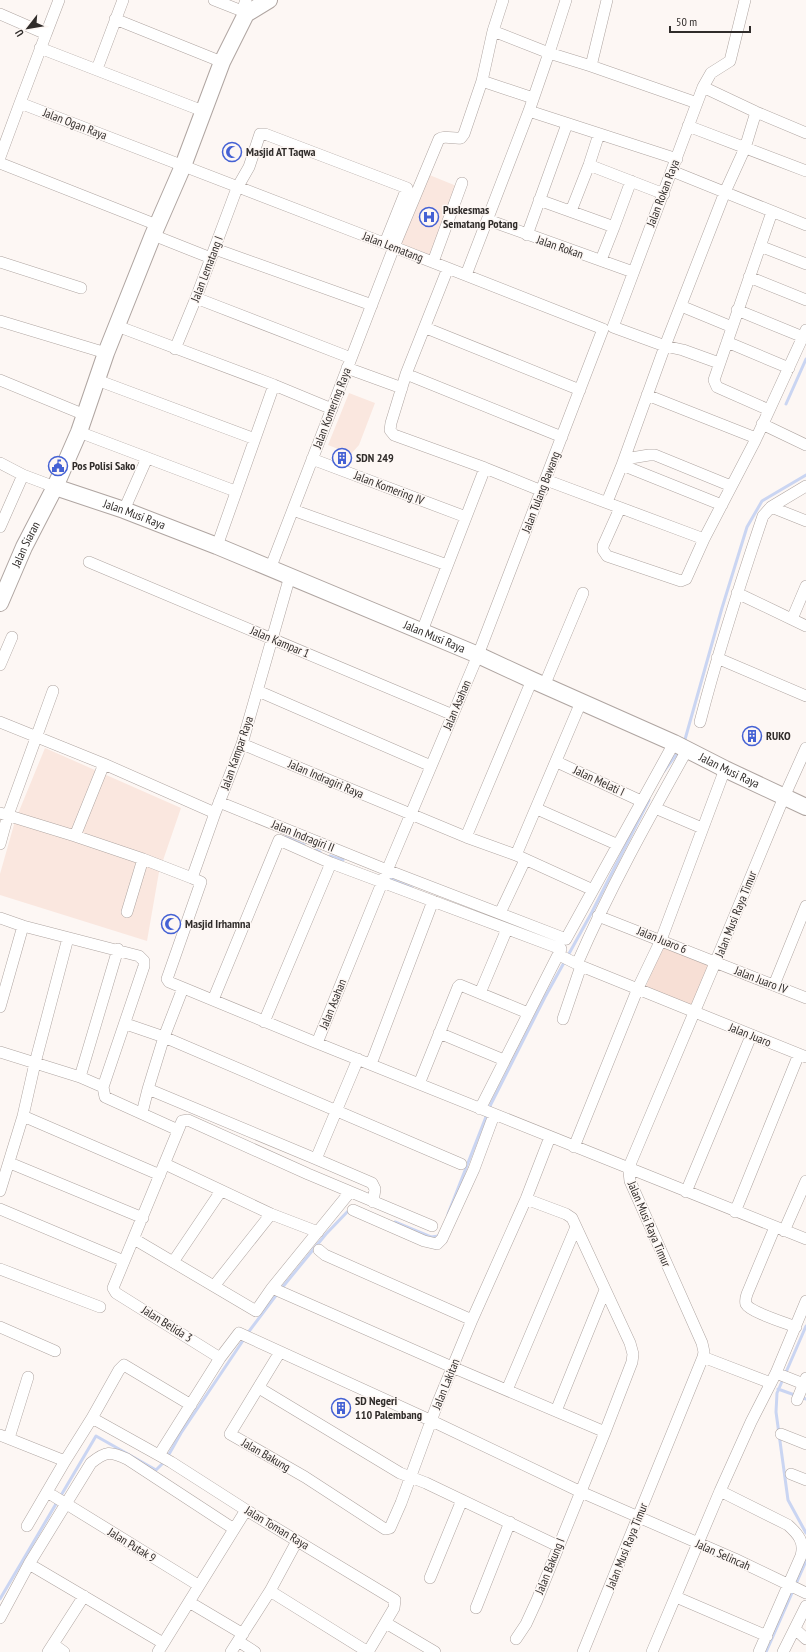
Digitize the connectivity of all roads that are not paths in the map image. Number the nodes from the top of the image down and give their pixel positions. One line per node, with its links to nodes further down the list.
1 (59, 0): 13 (street)
2 (123, 0): 11 (street)
3 (214, 0): 9 (street)
4 (269, 0): 9 (street)
5 (503, 0): 12 (street)
6 (566, 0): 15 (street)
7 (606, 0): 17 (street)
8 (745, 0): 20 (street, Jalan Rokan Raya)
9 (244, 8): 16 (street, Jalan Siaran)
10 (0, 14): 13 (street)
11 (115, 20): 16 (street); 18 (street)
12 (493, 31): 15 (street); 19 (street)
13 (46, 34): 14 (street)
14 (40, 48): 18 (street); 23 (street)
15 (549, 52): 17 (street); 21 (street)
16 (222, 62): 24 (street, Jalan Siaran)
17 (591, 66): 22 (street)
18 (97, 69): 24 (street)
19 (482, 81): 21 (street); 45 (street, Jalan Komering Raya)
20 (704, 87): 22 (street, Jalan Rokan Raya); 26 (street)
21 (533, 98): 25 (street)
22 (697, 103): 28 (street, Jalan Rokan Raya)
23 (20, 104): 32 (street); 36 (street, Jalan Ogan Raya)
24 (203, 111): 36 (street, Jalan Siaran)
25 (529, 111): 27 (street); 48 (street)
26 (756, 112): 29 (street); 31 (street)
27 (567, 124): 30 (street); 44 (street)
28 (688, 126): 31 (street); 33 (street, Jalan Rokan Raya)
29 (806, 133)
30 (599, 134): 33 (street); 35 (street)
31 (744, 148): 38 (street); 42 (street)
32 (0, 157)
33 (677, 158): 37 (street, Jalan Rokan Raya)
34 (0, 163): 51 (street)
35 (589, 165): 39 (street); 46 (street)
36 (183, 166): 41 (street, Jalan Lematang); 51 (street, Jalan Siaran)
37 (672, 171): 42 (street); 43 (street, Jalan Rokan Raya)
38 (806, 171)
39 (631, 181): 43 (street); 50 (street)
40 (462, 183): 58 (street)
41 (237, 188): 45 (street, Jalan Lematang I); 53 (street, Jalan Lematang); 55 (street, Jalan Lematang I)
42 (726, 192): 47 (street); 68 (street)
43 (664, 194): 61 (street, Jalan Rokan Raya)
44 (539, 200): 46 (street); 52 (street)
45 (405, 206): 53 (street, Jalan Komering Raya)
46 (571, 211): 50 (street)
47 (772, 212): 49 (street); 54 (street)
48 (488, 220): 52 (street, Jalan Rokan); 62 (street)
49 (806, 224)
50 (614, 227): 56 (street)
51 (155, 230): 55 (street); 71 (street, Jalan Siaran)
52 (527, 235): 56 (street, Jalan Rokan)
53 (389, 245): 58 (street, Jalan Lematang); 67 (street, Jalan Komering Raya)
54 (760, 246): 59 (street); 63 (street)
55 (213, 253): 65 (street, Jalan Lematang I); 67 (street)
56 (601, 260): 61 (street, Jalan Rokan)
57 (0, 262): 64 (street)
58 (433, 262): 60 (street, Jalan Lematang)
59 (806, 264)
60 (448, 268): 62 (street, Jalan Lematang); 73 (street)
61 (633, 272): 74 (street, Jalan Rokan Raya)
62 (466, 275): 74 (street, Jalan Lematang)
63 (749, 277): 66 (street); 69 (street)
64 (81, 288)
65 (196, 298): 78 (street, Jalan Lematang I); 80 (street)
66 (806, 300)
67 (372, 305): 80 (street, Jalan Komering Raya)
68 (681, 306): 72 (street); 77 (street)
69 (738, 310): 72 (street); 75 (street)
70 (0, 321): 79 (street)
71 (117, 326): 78 (street); 79 (street, Jalan Siaran)
72 (732, 327): 76 (street)
73 (426, 328): 83 (street); 88 (street)
74 (608, 328): 77 (street, Jalan Lematang); 88 (street, Jalan Tulang Bawang)
75 (804, 333): 82 (street)
76 (727, 342): 81 (street); 82 (street)
77 (665, 346): 81 (street, Jalan Lematang); 89 (street)
78 (175, 349): 86 (street)
79 (106, 353): 85 (street, Jalan Siaran)
80 (349, 363): 87 (street); 90 (street, Jalan Komering Raya)
81 (719, 363): 91 (street)
82 (789, 368): 91 (street)
83 (406, 374): 87 (street); 95 (street)
84 (0, 380): 92 (street)
85 (97, 380): 92 (street, Jalan Siaran); 97 (street)
86 (274, 385): 90 (street); 97 (street)
87 (402, 388): 103 (street)
88 (580, 390): 95 (street, Jalan Tulang Bawang)
89 (647, 395): 96 (street); 101 (street)
90 (332, 409): 100 (street, Jalan Komering Raya)
91 (769, 410): 93 (street)
92 (85, 415): 94 (street, Jalan Siaran)
93 (762, 424): 96 (street); 98 (street)
94 (79, 432): 99 (street); 108 (street, Jalan Siaran)
95 (562, 437): 105 (street, Jalan Tulang Bawang)
96 (756, 438): 106 (street)
97 (255, 439): 109 (street)
98 (806, 445)
99 (147, 458): 109 (street); 114 (street)
100 (312, 459): 115 (street, Jalan Komering Raya); 116 (street, Jalan Komering IV)
101 (623, 462): 106 (street); 110 (street); 111 (street)
102 (0, 463): 104 (street)
103 (485, 468): 105 (street); 116 (street)
104 (23, 474): 108 (street); 118 (street)
105 (544, 485): 110 (street); 134 (street, Jalan Tulang Bawang)
106 (731, 486): 111 (street)
107 (806, 486): 112 (street)
108 (54, 487): 114 (street, Jalan Musi Raya); 128 (street, Jalan Siaran)
109 (235, 491): 120 (street)
110 (606, 502): 113 (street)
111 (722, 504): 119 (street)
112 (771, 507): 117 (street); 127 (street)
113 (620, 508): 119 (street); 119 (street)
114 (124, 510): 120 (street, Jalan Musi Raya)
115 (293, 510): 122 (street); 123 (street, Jalan Komering Raya)
116 (466, 517): 122 (street)
117 (806, 521)
118 (0, 527)
119 (704, 539)
120 (217, 546): 123 (street, Jalan Musi Raya)
121 (89, 562): 133 (street, Jalan Kampar 1)
122 (447, 565): 131 (street)
123 (270, 569): 124 (street, Jalan Musi Raya)
124 (290, 576): 131 (street, Jalan Musi Raya); 133 (street, Jalan Kampar Raya)
125 (806, 586): 129 (street)
126 (583, 592): 137 (street)
127 (736, 594): 129 (street); 135 (street)
128 (0, 603)
129 (792, 619): 130 (street)
130 (806, 626)
131 (422, 631): 134 (street, Jalan Musi Raya)
132 (12, 637): 136 (street)
133 (271, 639): 138 (street, Jalan Kampar Raya); 142 (street, Jalan Kampar 1)
134 (478, 655): 137 (street, Jalan Musi Raya); 142 (street, Jalan Asahan)
135 (717, 658): 140 (street); 144 (street)
136 (0, 665)
137 (538, 683): 141 (street, Jalan Musi Raya); 165 (street)
138 (258, 691): 146 (street, Jalan Kampar Raya); 151 (street)
139 (53, 692): 145 (street)
140 (806, 696)
141 (581, 702): 147 (street, Jalan Musi Raya); 149 (street)
142 (453, 714): 151 (street, Jalan Asahan)
143 (0, 722): 145 (street)
144 (700, 722)
145 (36, 737): 150 (street); 160 (street)
146 (242, 744): 155 (street, Jalan Kampar Raya); 161 (street, Jalan Indragiri Raya)
147 (681, 747): 152 (street, Jalan Musi Raya); 154 (street); 157 (street)
148 (806, 748): 153 (street, Jalan Musi Raya Timur)
149 (556, 762): 154 (street, Jalan Melati I); 158 (street)
150 (104, 764): 159 (street); 164 (street)
151 (431, 766): 161 (street, Jalan Asahan)
152 (725, 770): 153 (street, Jalan Musi Raya); 163 (street)
153 (784, 797): 156 (street, Jalan Musi Raya); 191 (street, Jalan Musi Raya Timur)
154 (641, 801): 169 (street)
155 (219, 802): 159 (street, Jalan Kampar Raya); 162 (street, Jalan Indragiri II)
156 (806, 807)
157 (655, 808): 163 (street); 183 (street)
158 (536, 809): 169 (street); 172 (street)
159 (215, 813): 176 (street, Jalan Kampar Raya)
160 (4, 814): 164 (street); 168 (street)
161 (410, 814): 165 (street, Jalan Indragiri Raya); 175 (street, Jalan Asahan)
162 (284, 828): 166 (street, Jalan Indragiri II); 167 (street)
163 (702, 828): 188 (street)
164 (75, 836): 173 (street)
165 (466, 837): 172 (street, Jalan Indragiri Raya)
166 (310, 838): 170 (street, Jalan Indragiri II); 171 (street)
167 (279, 840): 171 (street); 197 (street)
168 (0, 844)
169 (616, 844): 178 (street)
170 (328, 846): 174 (street); 175 (street, Jalan Indragiri II)
171 (306, 851): 174 (street)
172 (520, 857): 178 (street, Jalan Indragiri Raya); 182 (street)
173 (143, 859): 176 (street); 181 (street)
174 (327, 861): 177 (street); 202 (street)
175 (387, 870): 177 (street, Jalan Asahan); 182 (street, Jalan Indragiri II)
176 (192, 878): 193 (street)
177 (383, 882): 179 (street); 207 (street, Jalan Asahan)
178 (593, 890): 190 (street)
179 (433, 901): 186 (street); 213 (street)
180 (806, 906): 192 (street)
181 (127, 912)
182 (500, 913): 190 (street, Jalan Indragiri II)
183 (603, 917): 188 (street, Jalan Juaro 6); 190 (street)
184 (0, 918): 185 (street)
185 (23, 926): 187 (street); 198 (street)
186 (507, 929): 190 (street); 195 (street)
187 (68, 938): 189 (street); 212 (street)
188 (661, 940): 191 (street, Jalan Juaro 6); 194 (street)
189 (118, 949): 203 (street); 214 (street)
190 (567, 953): 194 (street, Jalan Juaro); 200 (street); 201 (street)
191 (716, 963): 192 (street, Jalan Juaro IV); 199 (street, Jalan Musi Raya Timur)
192 (774, 985): 196 (street, Jalan Juaro IV)
193 (183, 988): 197 (street); 206 (street)
194 (638, 988): 199 (street, Jalan Juaro); 224 (street)
195 (480, 993): 200 (street); 204 (street)
196 (806, 997)
197 (213, 1000): 202 (street)
198 (0, 1007)
199 (694, 1012): 205 (street, Jalan Juaro); 228 (street, Jalan Musi Raya Timur)
200 (528, 1013): 211 (street)
201 (563, 1019)
202 (264, 1022): 207 (street)
203 (126, 1024): 206 (street); 216 (street)
204 (439, 1033): 211 (street); 215 (street)
205 (751, 1036): 209 (street, Jalan Juaro); 234 (street)
206 (164, 1037): 217 (street); 218 (street)
207 (317, 1043): 210 (street, Jalan Asahan)
208 (0, 1052): 212 (street)
209 (803, 1056): 239 (street)
210 (358, 1059): 213 (street, Jalan Asahan); 218 (street)
211 (504, 1060): 219 (street)
212 (35, 1063): 214 (street); 221 (street)
213 (371, 1064): 215 (street, Jalan Asahan)
214 (80, 1077): 216 (street)
215 (419, 1084): 219 (street, Jalan Asahan)
216 (104, 1088): 220 (street)
217 (148, 1089): 220 (street); 225 (street)
218 (337, 1111): 225 (street); 227 (street)
219 (487, 1112): 223 (street, Jalan Asahan); 238 (street)
220 (142, 1113): 222 (street)
221 (23, 1116): 226 (street); 229 (street)
222 (178, 1130): 229 (street); 233 (street)
223 (550, 1138): 224 (street, Jalan Asahan); 235 (street, Jalan Lakitan)
224 (574, 1147): 228 (street, Jalan Asahan)
225 (316, 1159): 236 (street)
226 (10, 1163): 231 (street); 241 (street)
227 (461, 1164)
228 (629, 1169): 234 (street, Jalan Asahan); 262 (street, Jalan Musi Raya Timur)
229 (162, 1170): 232 (street); 241 (street)
230 (806, 1181): 244 (street)
231 (0, 1191)
232 (222, 1191): 240 (street); 250 (street)
233 (350, 1192): 236 (street); 245 (street)
234 (686, 1192): 239 (street, Jalan Asahan)
235 (526, 1199): 243 (street, Jalan Bakung I); 257 (street, Jalan Lakitan)
236 (373, 1202): 242 (street)
237 (0, 1209): 249 (street)
238 (353, 1210)
239 (735, 1212): 244 (street, Jalan Asahan)
240 (271, 1214): 245 (street); 252 (street)
241 (143, 1218): 246 (street)
242 (432, 1226)
243 (576, 1227): 254 (street, Jalan Bakung I); 268 (street)
244 (780, 1229): 247 (street, Jalan Asahan); 259 (street)
245 (318, 1232): 253 (street)
246 (134, 1239): 249 (street); 250 (street)
247 (806, 1240)
248 (318, 1250): 257 (street)
249 (124, 1262): 263 (street, Jalan Belida 3)
250 (173, 1262): 252 (street)
251 (0, 1269): 256 (street)
252 (214, 1286): 253 (street)
253 (273, 1289): 264 (street)
254 (605, 1290): 271 (street); 274 (street, Jalan Bakung I)
255 (806, 1301): 259 (street)
256 (100, 1307)
257 (472, 1320): 264 (street, Jalan Lakitan)
258 (0, 1327): 260 (street)
259 (796, 1327): 266 (street)
260 (55, 1350)
261 (280, 1352): 263 (street); 267 (street); 273 (street)
262 (703, 1357): 266 (street); 288 (street, Jalan Musi Raya Timur)
263 (220, 1358): 270 (street)
264 (452, 1367): 268 (street); 273 (street, Jalan Lakitan)
265 (28, 1377): 276 (street)
266 (779, 1377): 269 (street); 283 (street)
267 (259, 1388): 281 (street); 281 (street, Jalan Bakung)
268 (507, 1390): 271 (street)
269 (801, 1392)
270 (191, 1405): 272 (street); 278 (street)
271 (556, 1411): 274 (street)
272 (92, 1418): 278 (street, Jalan Toman Raya); 279 (street)
273 (432, 1421): 281 (street); 284 (street, Jalan Lakitan)
274 (605, 1432): 284 (street, Jalan Bakung I)
275 (781, 1434): 277 (street)
276 (4, 1436): 279 (street)
277 (806, 1444)
278 (164, 1458): 287 (street, Jalan Toman Raya)
279 (66, 1461): 285 (street)
280 (791, 1474): 282 (street)
281 (410, 1478): 286 (street)
282 (806, 1480)
283 (720, 1491): 293 (street); 298 (street)
284 (581, 1492): 288 (street, Jalan Lakitan); 294 (street, Jalan Bakung I)
285 (57, 1498): 290 (street); 291 (street); 295 (street); 297 (street, Jalan Putak 9)
286 (462, 1500): 289 (street); 296 (street)
287 (246, 1510): 291 (street); 292 (street, Jalan Toman Raya)
288 (638, 1518): 293 (street, Jalan Selincah); 321 (street, Jalan Musi Raya Timur)
289 (510, 1522): 294 (street); 305 (street)
290 (27, 1526)
291 (234, 1529): 297 (street)
292 (297, 1541): 299 (street); 307 (street, Jalan Toman Raya)
293 (697, 1543): 298 (street, Jalan Selincah); 302 (street)
294 (558, 1546): 311 (street, Jalan Bakung I)
295 (30, 1564): 301 (street); 306 (street)
296 (430, 1578)
297 (198, 1585): 303 (street)
298 (790, 1586): 300 (street, Jalan Selincah); 309 (street)
299 (270, 1591): 310 (street); 319 (street)
300 (806, 1593)
301 (84, 1596): 313 (street); 314 (street)
302 (676, 1597): 309 (street); 315 (street)
303 (189, 1602): 310 (street); 313 (street)
304 (806, 1606): 308 (street)
305 (476, 1608)
306 (0, 1618)
307 (386, 1623): 319 (street); 320 (street)
308 (795, 1629): 312 (street); 323 (street)
309 (766, 1636): 322 (street)
310 (240, 1638): 317 (street); 318 (street)
311 (516, 1639)
312 (806, 1639)
313 (160, 1647)
314 (50, 1648): 316 (street)
315 (655, 1651)
316 (64, 1652)
317 (231, 1652)
318 (256, 1652)
319 (368, 1652)
320 (435, 1652)
321 (583, 1652)
322 (759, 1652)
323 (783, 1652)

